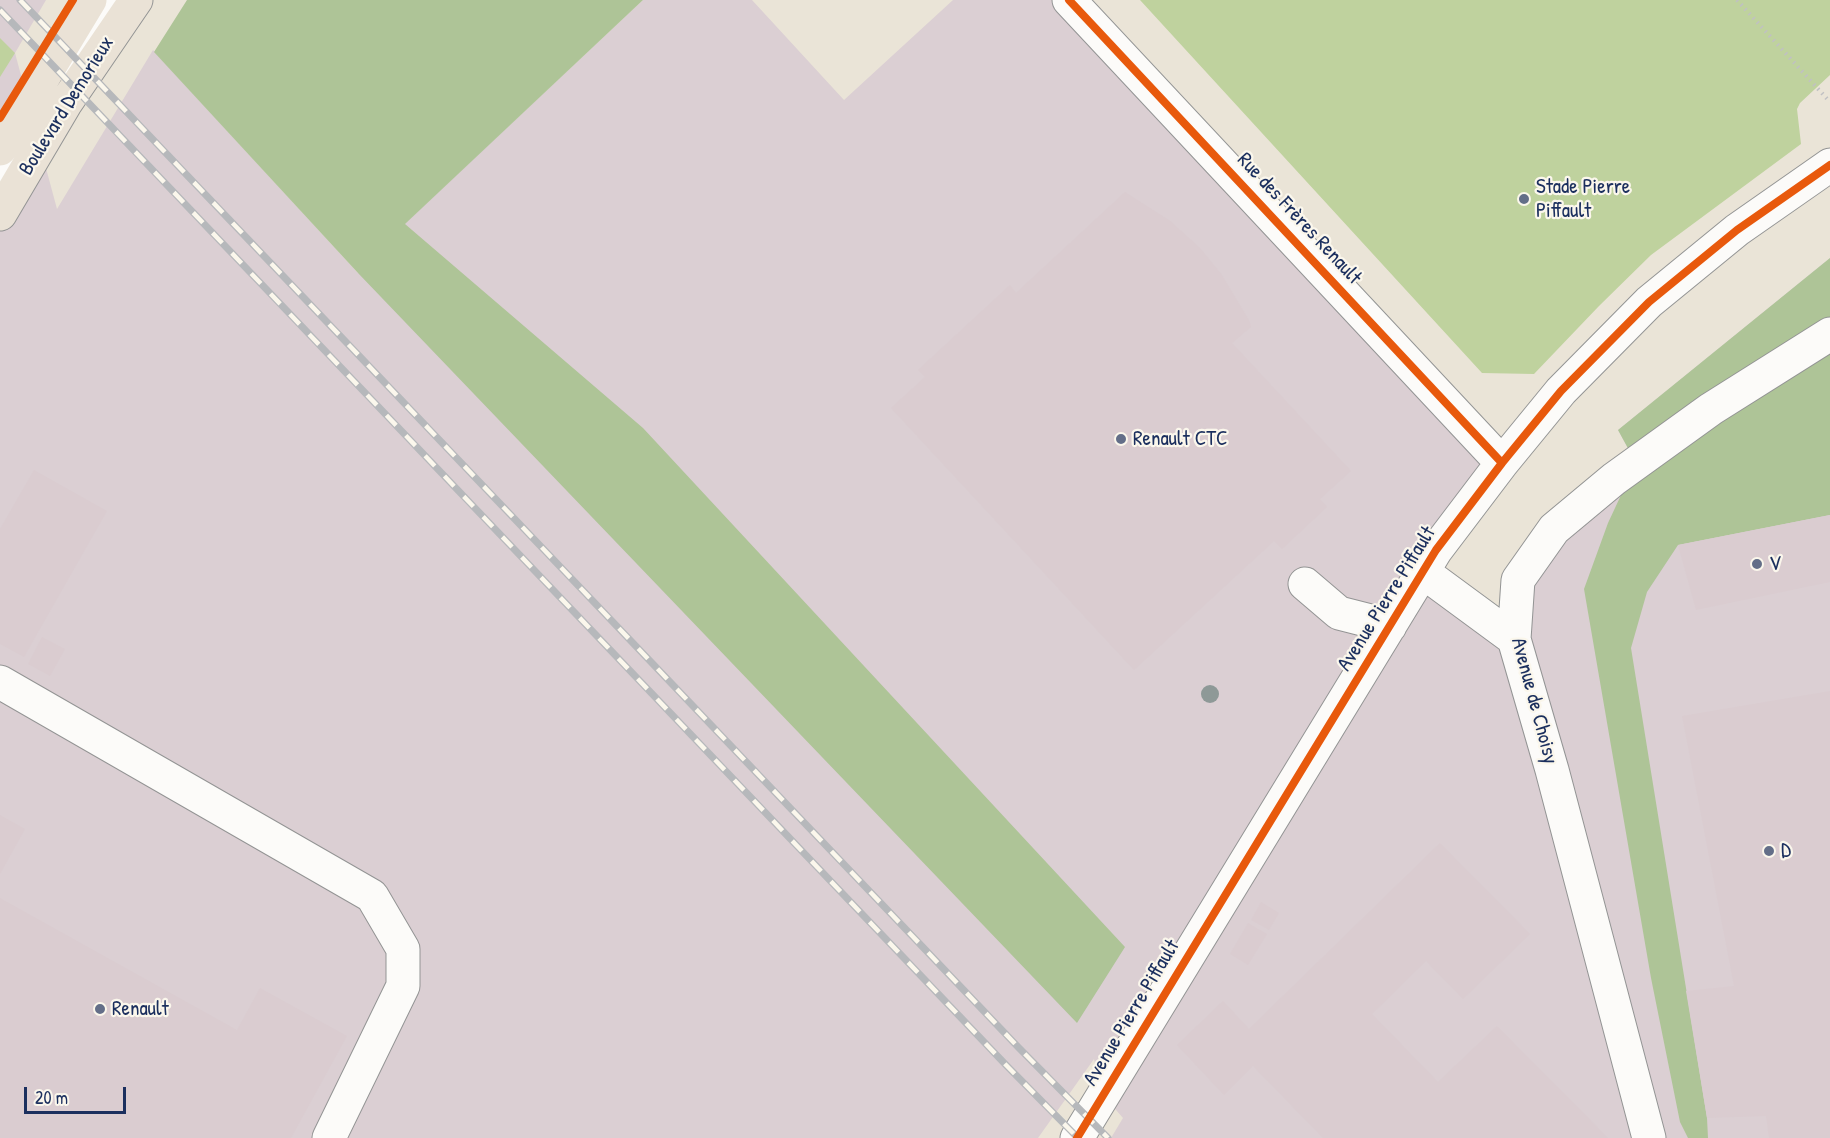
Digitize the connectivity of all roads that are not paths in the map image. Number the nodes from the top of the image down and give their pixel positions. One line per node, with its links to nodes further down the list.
1 (90, 0): 5 (main road, Boulevard Demorieux)
2 (110, 0): 7 (street)
3 (136, 0): 8 (main road, Boulevard Demorieux)
4 (1069, 0): 10 (street, Rue des Frères Renault)
5 (0, 149)
6 (1830, 165): 10 (street, Avenue Pierre Piffault)
7 (0, 180)
8 (0, 214)
9 (1830, 334): 14 (street, Avenue de Choisy)
10 (1502, 463): 11 (street, Avenue Pierre Piffault)
11 (1423, 572): 13 (street, Avenue Pierre Piffault); 14 (street)
12 (1305, 584): 13 (street)
13 (1390, 626): 17 (street, Avenue Pierre Piffault)
14 (1514, 639): 18 (street, Avenue de Choisy)
15 (0, 682): 16 (street)
16 (329, 1138)
17 (1077, 1138)
18 (1649, 1138)

